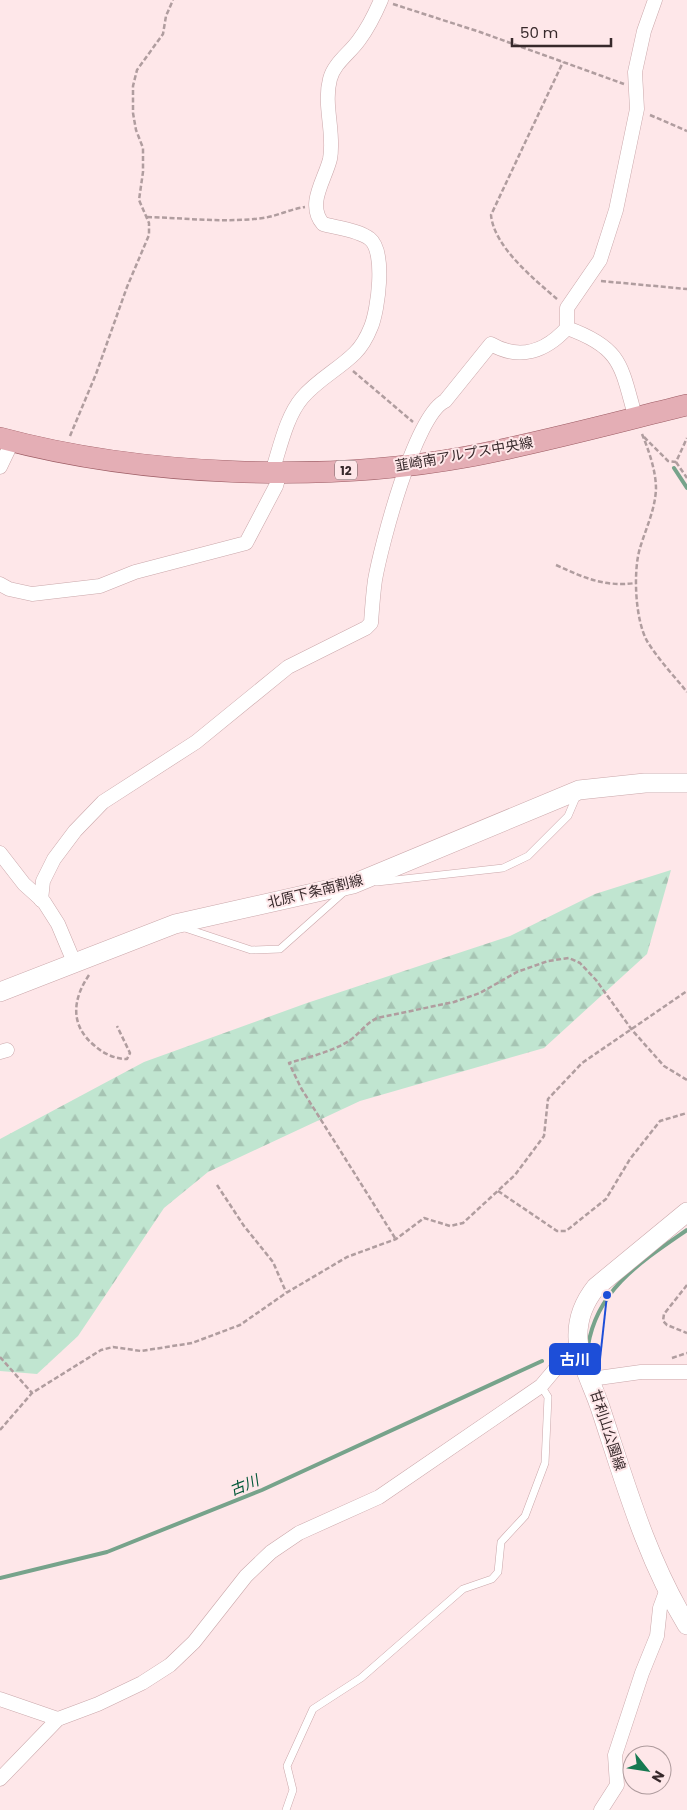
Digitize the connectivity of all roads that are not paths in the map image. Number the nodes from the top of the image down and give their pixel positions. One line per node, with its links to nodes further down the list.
1 (655, 0): 3 (street)
2 (386, 1): 9 (street)
3 (567, 328): 5 (street); 7 (street)
4 (687, 405): 5 (main road, 韮崎南アルプス中央線 / 12)
5 (640, 428): 7 (main road, 韮崎南アルプス中央線 / 12)
6 (6, 440): 8 (street); 9 (main road, 韮崎南アルプス中央線 / 12)
7 (406, 466): 9 (main road, 韮崎南アルプス中央線 / 12); 15 (street)
8 (0, 467)
9 (276, 472): 10 (street)
10 (0, 584)
11 (687, 784): 12 (main road, 北原下条南割線)
12 (579, 790): 14 (main road, 北原下条南割線); 14 (lane)
13 (0, 853): 15 (street)
14 (353, 884): 16 (main road, 北原下条南割線); 16 (lane)
15 (41, 900): 17 (street)
16 (175, 924): 17 (main road, 北原下条南割線)
17 (74, 962): 18 (main road, 北原下条南割線)
18 (0, 992)
19 (687, 1212): 20 (main road, 甘利山公園線)
20 (579, 1351): 22 (main road, 甘利山公園線); 23 (street)
21 (687, 1372): 22 (street)
22 (591, 1379): 24 (main road, 甘利山公園線)
23 (541, 1386): 27 (street); 29 (lane)
24 (667, 1589): 25 (main road, 甘利山公園線); 30 (street)
25 (687, 1625)
26 (0, 1699): 27 (street)
27 (58, 1719): 28 (street)
28 (0, 1779)
29 (286, 1810)
30 (601, 1810)

